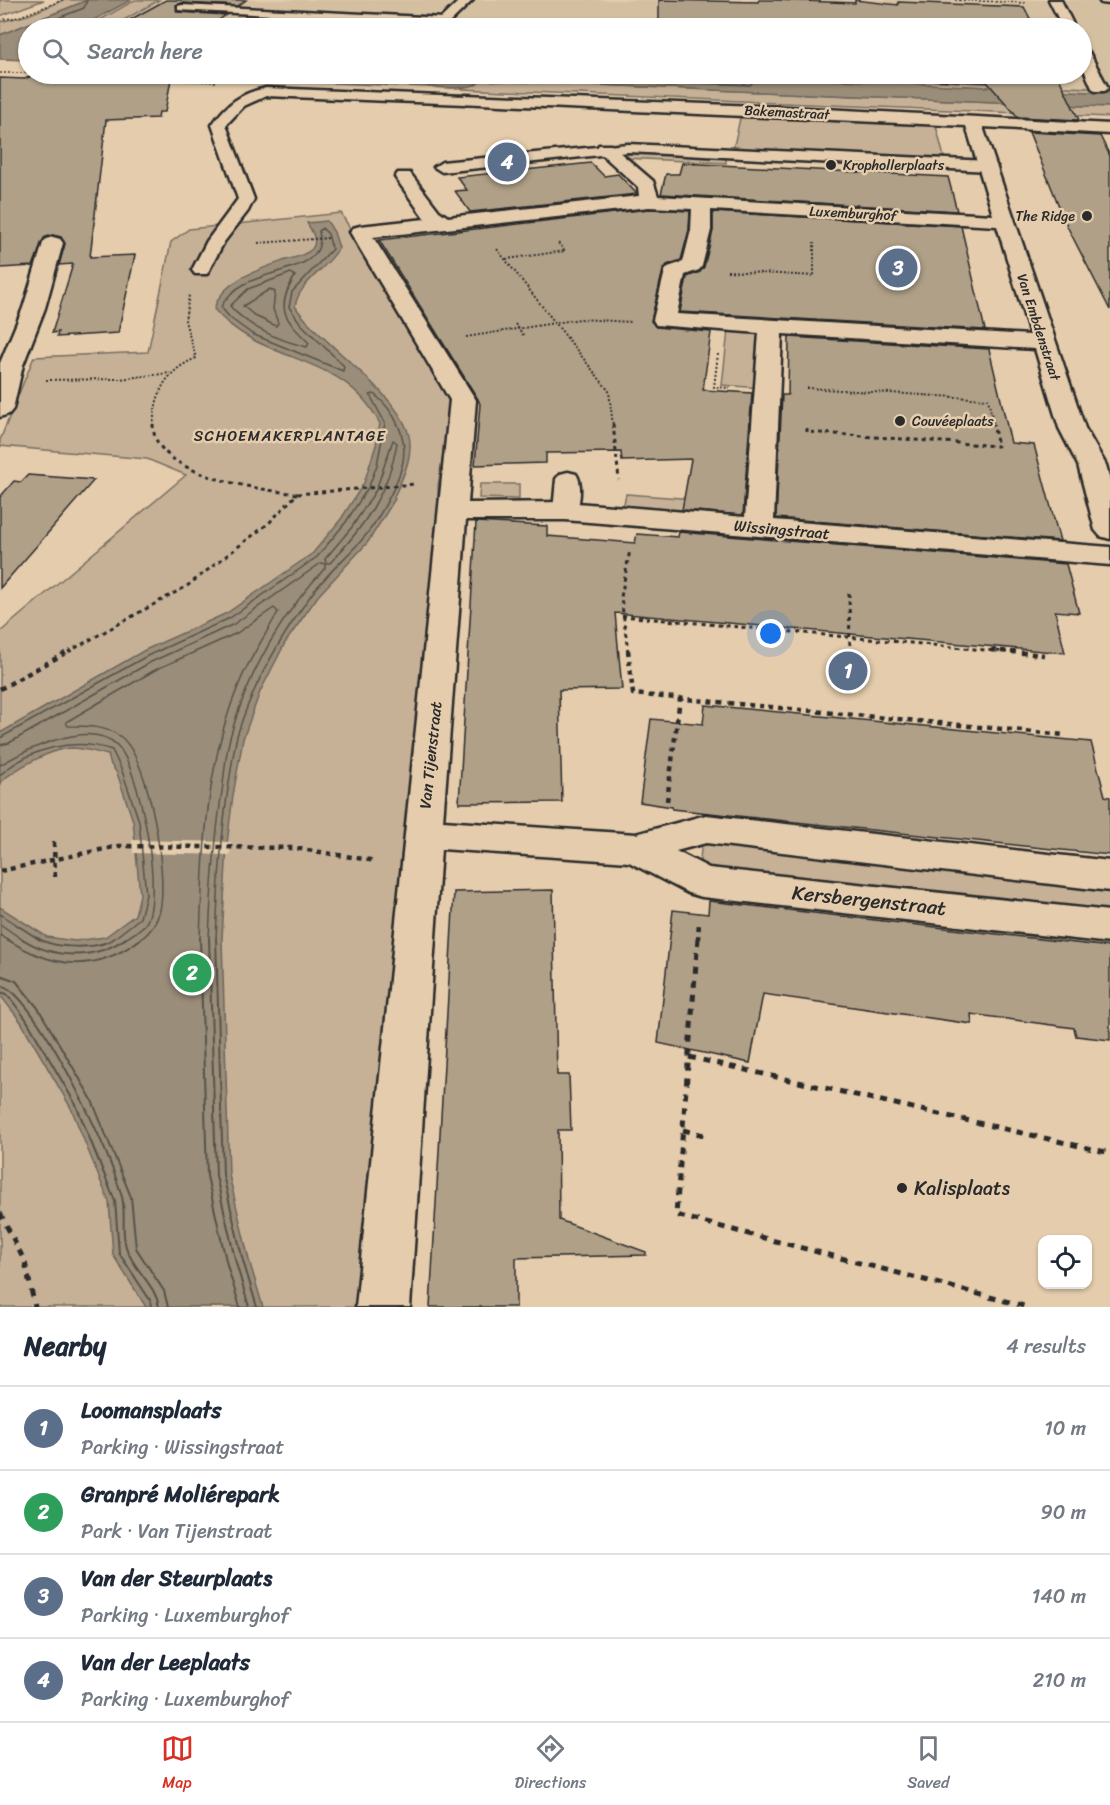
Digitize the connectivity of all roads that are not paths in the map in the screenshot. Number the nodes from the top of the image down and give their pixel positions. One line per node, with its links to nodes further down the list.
1 (467, 0): 9 (street)
2 (1055, 0): 10 (street)
3 (1105, 0): 4 (street)
4 (1110, 0)
5 (361, 5): 7 (lane)
6 (182, 9): 7 (lane)
7 (348, 16): 8 (lane)
8 (369, 18)
9 (448, 18)
10 (1064, 18)
11 (1092, 72): 12 (street)
12 (1100, 88)
13 (465, 100): 14 (street, Bakemastraat); 26 (lane)
14 (973, 122): 15 (street, Bakemastraat); 17 (street, Van Embdenstraat)
15 (1110, 129)
16 (605, 149): 17 (lane); 18 (lane); 20 (street)
17 (989, 166): 22 (street, Van Embdenstraat)
18 (442, 167)
19 (404, 177): 23 (street)
20 (649, 201): 21 (street, Luxemburghof); 23 (street, Luxemburghof)
21 (702, 205): 22 (street, Luxemburghof); 27 (street)
22 (1005, 221): 28 (street, Van Embdenstraat)
23 (449, 226): 24 (street, Luxemburghof)
24 (346, 235): 32 (street, Van Tijenstraat)
25 (52, 243): 29 (street)
26 (201, 270)
27 (771, 326): 28 (street); 33 (street)
28 (1044, 343): 34 (street, Van Embdenstraat)
29 (0, 409)
30 (568, 479): 31 (lane)
31 (565, 511): 32 (street, Wissingstraat); 33 (street, Wissingstraat)
32 (454, 512): 37 (street, Van Tijenstraat)
33 (759, 527): 35 (street, Wissingstraat)
34 (1110, 530)
35 (1110, 556)
36 (649, 844): 37 (street, Kersbergenstraat); 38 (street, Kersbergenstraat); 39 (street, Kersbergenstraat)
37 (422, 847): 40 (street, Van Tijenstraat)
38 (1110, 876)
39 (1110, 927)
40 (383, 1307)

